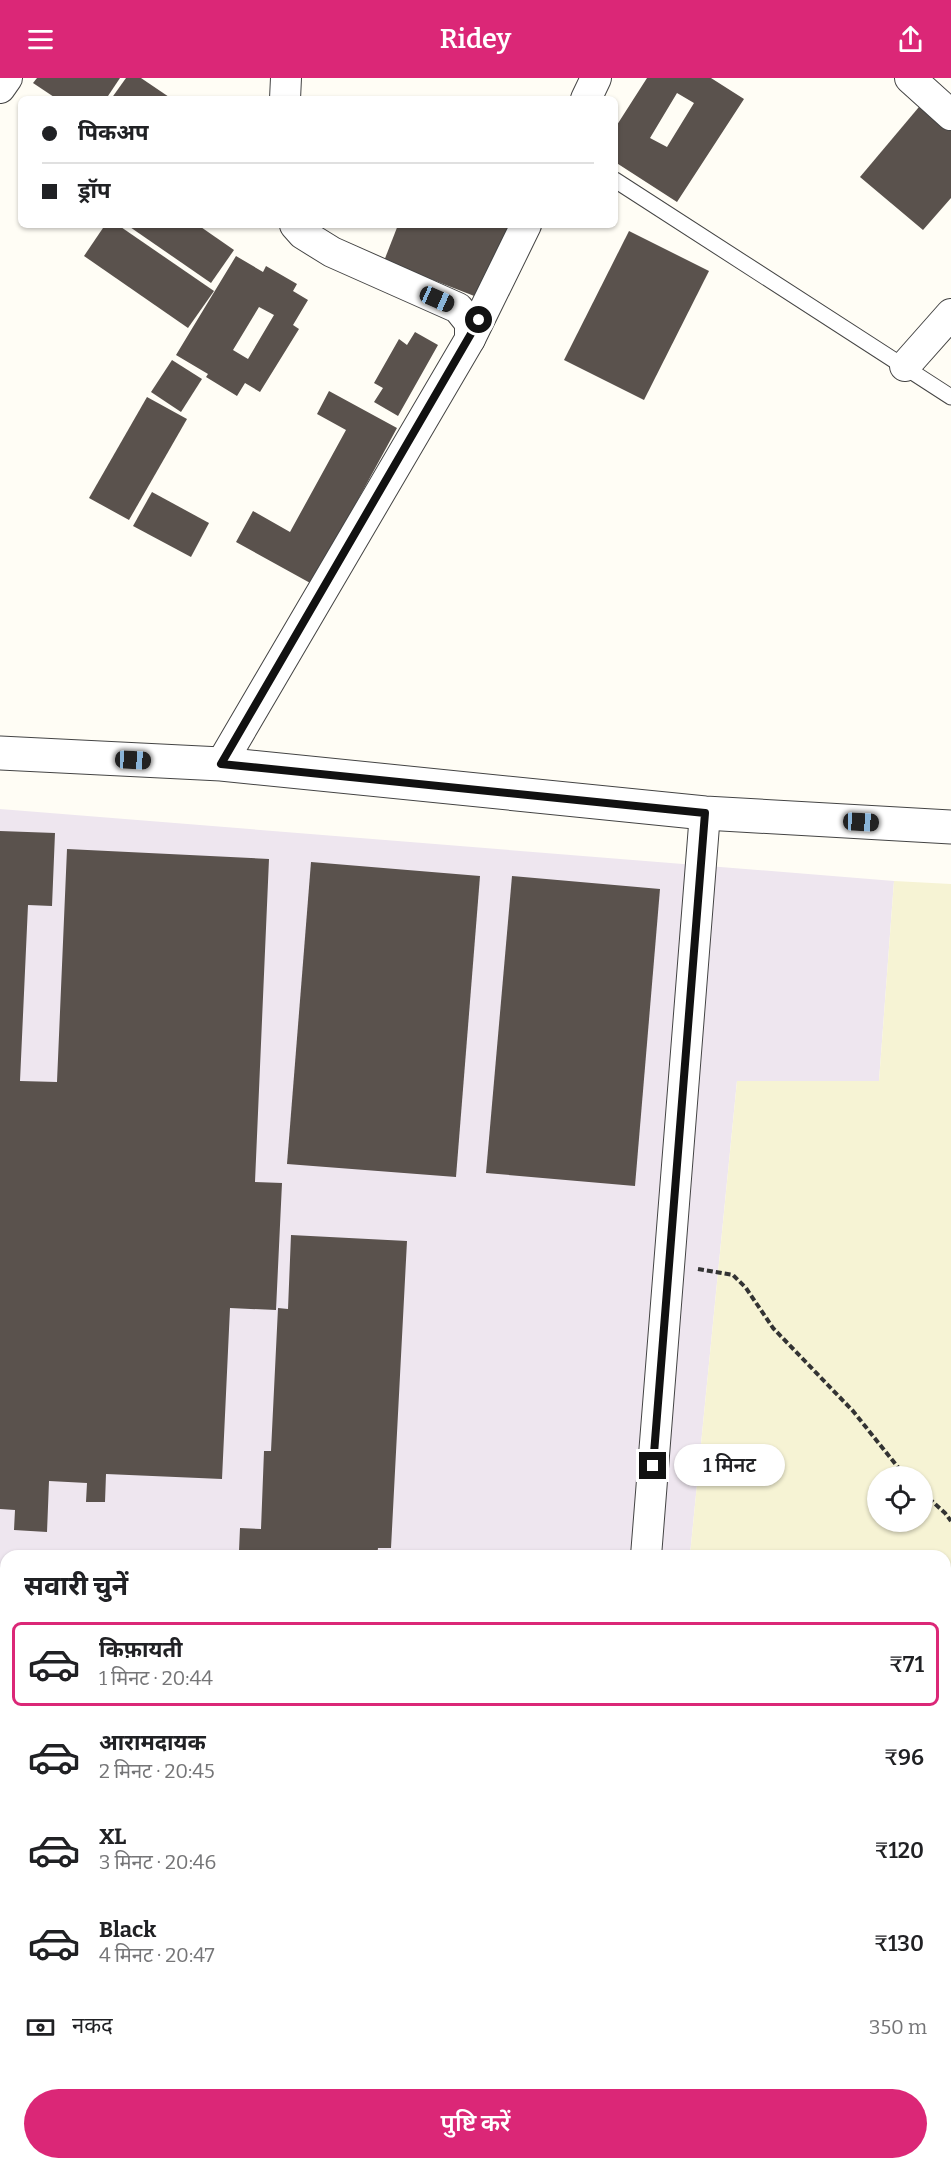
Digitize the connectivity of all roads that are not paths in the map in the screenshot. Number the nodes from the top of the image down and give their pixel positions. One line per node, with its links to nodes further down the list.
1 (7, 78): 5 (street)
2 (286, 78): 6 (street)
3 (596, 78): 7 (street)
4 (910, 78): 8 (street)
5 (0, 88)
6 (285, 96)
7 (587, 96)
8 (951, 115)
9 (618, 182): 14 (lane)
10 (298, 228): 13 (street)
11 (525, 228): 13 (street)
12 (951, 314): 14 (street)
13 (470, 339): 17 (street)
14 (905, 366): 15 (lane)
15 (951, 397)
16 (0, 753): 17 (street)
17 (221, 764): 18 (street)
18 (705, 813): 19 (street); 20 (street)
19 (951, 827)
20 (646, 1550)

